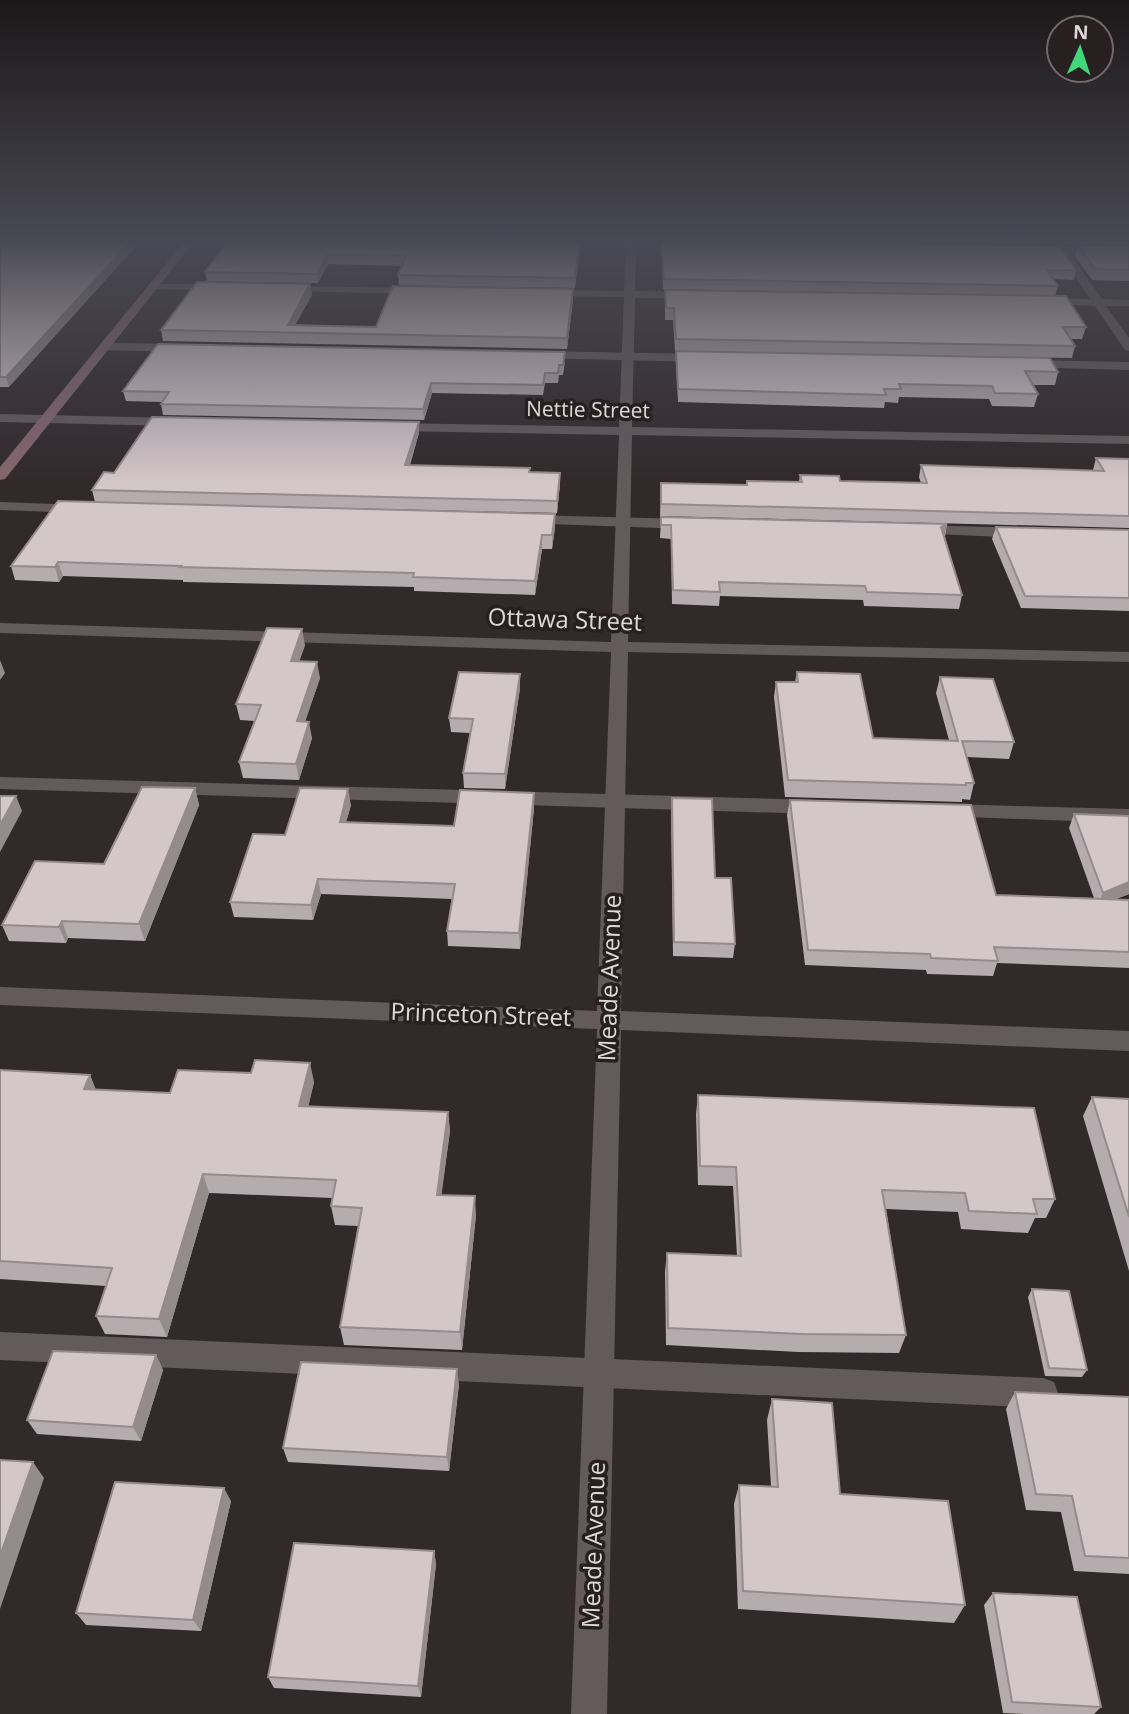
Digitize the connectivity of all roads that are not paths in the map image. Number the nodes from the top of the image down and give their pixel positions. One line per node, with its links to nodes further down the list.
1 (124, 322): 4 (street)
2 (628, 322): 8 (street, Meade Avenue)
3 (1112, 322): 5 (street)
4 (104, 347): 6 (street); 13 (street)
5 (1129, 347)
6 (200, 348)
7 (517, 355): 8 (street)
8 (627, 357): 9 (street); 16 (street, Meade Avenue)
9 (711, 358)
10 (1017, 364): 11 (street)
11 (1129, 366)
12 (0, 418): 13 (street)
13 (46, 420): 14 (street); 18 (street)
14 (197, 423)
15 (377, 426): 16 (street, Nettie Street)
16 (625, 431): 17 (street, Nettie Street); 22 (street, Meade Avenue)
17 (1129, 440)
18 (0, 476)
19 (0, 506): 20 (street)
20 (97, 509)
21 (512, 520): 22 (street)
22 (623, 522): 23 (street); 27 (street, Meade Avenue)
23 (705, 524)
24 (897, 530): 25 (street)
25 (1033, 533)
26 (0, 628): 27 (street, Ottawa Street)
27 (619, 647): 28 (street, Ottawa Street); 30 (street, Meade Avenue)
28 (1129, 657)
29 (0, 783): 30 (street)
30 (615, 802): 31 (street); 35 (street, Meade Avenue)
31 (837, 808)
32 (920, 810): 33 (street)
33 (1129, 816)
34 (0, 996): 35 (street, Princeton Street)
35 (608, 1020): 36 (street, Princeton Street); 38 (street, Meade Avenue)
36 (1129, 1041)
37 (0, 1346): 38 (street)
38 (599, 1374): 39 (street); 40 (street, Meade Avenue)
39 (1073, 1395)
40 (589, 1714)

